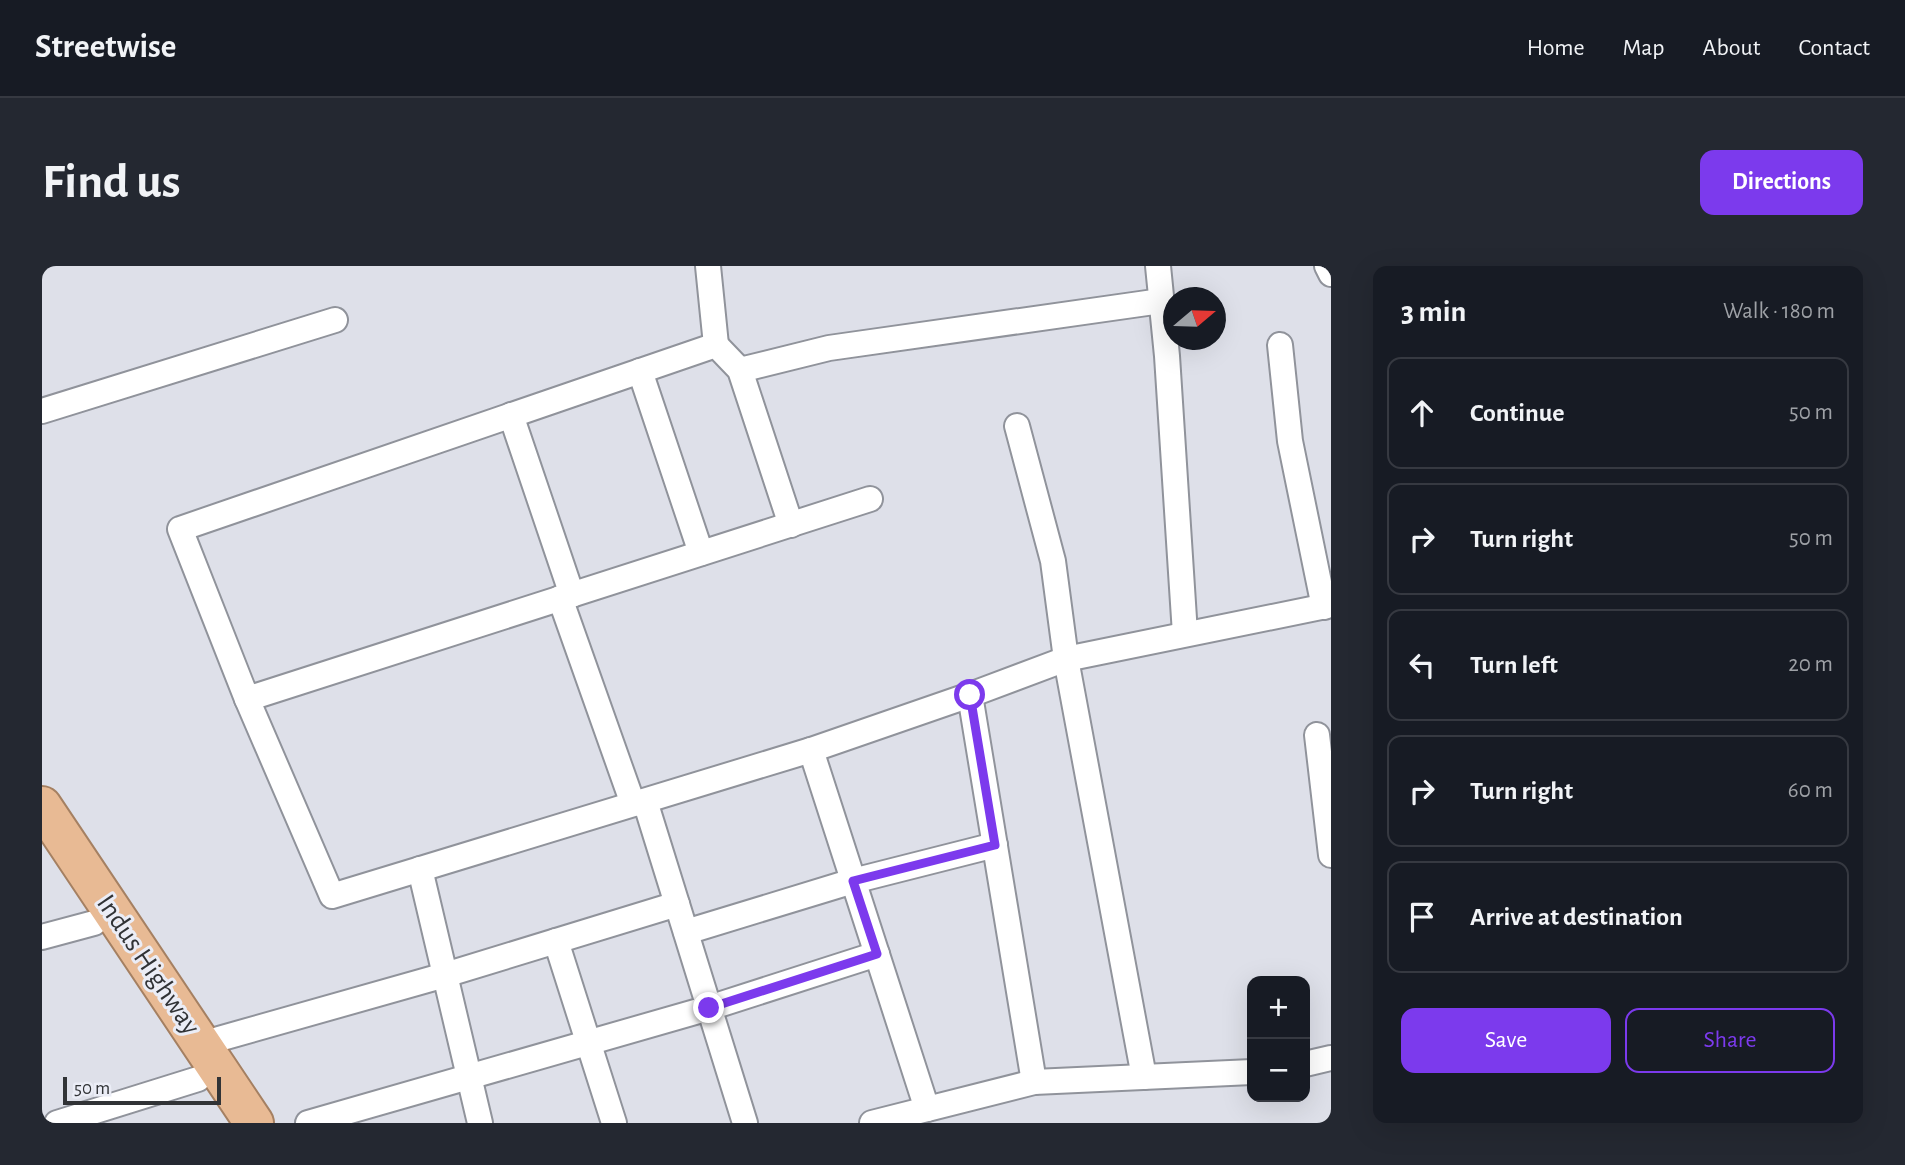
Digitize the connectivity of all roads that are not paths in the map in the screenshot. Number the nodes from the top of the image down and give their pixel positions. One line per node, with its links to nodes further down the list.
1 (708, 266): 7 (street)
2 (1158, 266): 5 (street)
3 (1327, 266): 4 (street)
4 (1331, 274)
5 (1161, 301): 9 (street); 19 (street)
6 (335, 320): 11 (street)
7 (716, 345): 9 (street); 10 (street)
8 (1280, 345): 18 (street)
9 (740, 370): 15 (street)
10 (640, 371): 12 (street); 16 (street)
11 (42, 411)
12 (511, 415): 17 (street); 22 (street)
13 (1017, 426): 20 (street)
14 (870, 499): 15 (street)
15 (791, 525): 16 (street)
16 (701, 553): 17 (street)
17 (566, 596): 22 (street); 25 (street)
18 (1327, 606): 19 (street)
19 (1185, 634): 20 (street)
20 (1066, 659): 21 (street); 45 (street)
21 (970, 695): 24 (street); 28 (street)
22 (247, 699): 30 (street)
23 (1317, 735): 29 (street)
24 (811, 750): 25 (street); 31 (street)
25 (639, 803): 30 (street); 32 (street)
26 (42, 806): 42 (highway, Indus Highway)
27 (42, 844): 33 (highway, Indus Highway)
28 (995, 845): 31 (street); 47 (street)
29 (1331, 855)
30 (420, 869): 38 (street)
31 (853, 881): 34 (street); 37 (street)
32 (677, 904): 34 (street); 36 (street)
33 (94, 923): 35 (street); 42 (highway, Indus Highway)
34 (686, 932): 39 (street)
35 (42, 937)
36 (556, 941): 38 (street); 40 (street)
37 (877, 954): 39 (street); 48 (street)
38 (445, 975): 42 (street); 46 (street)
39 (709, 1008): 40 (street); 55 (street)
40 (589, 1043): 46 (street); 54 (street)
41 (1331, 1058): 43 (street)
42 (200, 1061): 49 (street); 50 (highway, Indus Highway); 51 (highway, Indus Highway)
43 (1310, 1063)
44 (1247, 1072): 45 (street)
45 (1144, 1077): 47 (street)
46 (469, 1078): 52 (street); 53 (street)
47 (1034, 1082): 48 (street)
48 (927, 1109): 56 (street)
49 (57, 1123)
50 (228, 1123)
51 (254, 1123)
52 (307, 1123)
53 (480, 1123)
54 (614, 1123)
55 (745, 1123)
56 (872, 1123)

